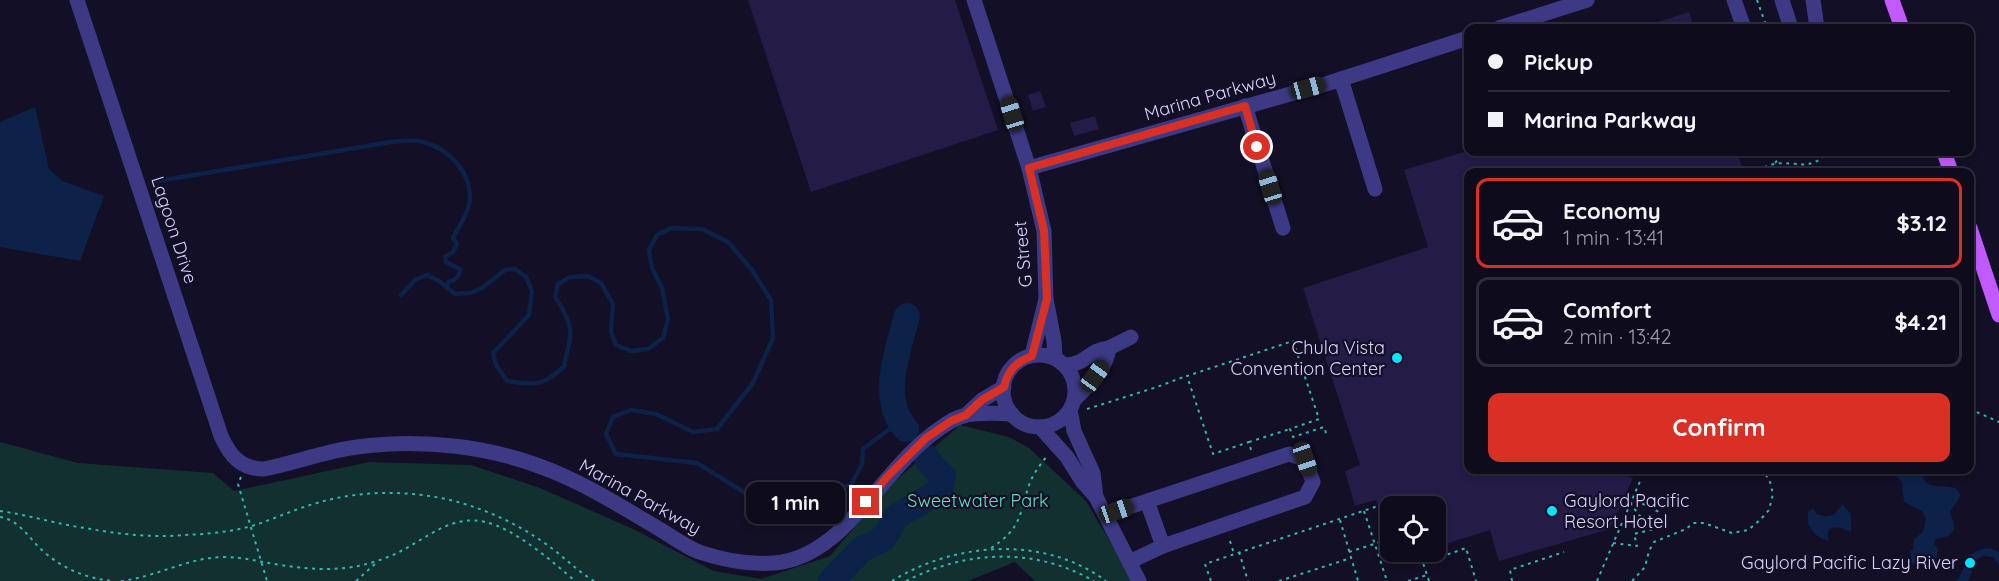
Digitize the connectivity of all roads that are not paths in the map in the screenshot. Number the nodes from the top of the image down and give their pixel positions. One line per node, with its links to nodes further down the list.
1 (77, 0): 31 (street, Lagoon Drive)
2 (974, 0): 16 (street, G Street)
3 (1587, 0): 8 (street)
4 (1734, 0): 9 (street)
5 (1782, 0): 10 (street)
6 (1813, 0): 11 (street)
7 (1892, 0): 12 (main road)
8 (1512, 24)
9 (1742, 24)
10 (1790, 24)
11 (1816, 24)
12 (1901, 24)
13 (1464, 39): 14 (street, Marina Parkway)
14 (1341, 79): 15 (street, Marina Parkway); 17 (street)
15 (1245, 106): 16 (street, Marina Parkway); 18 (street)
16 (1029, 168): 20 (street, G Street)
17 (1375, 189)
18 (1282, 228)
19 (1974, 240): 21 (main road)
20 (1047, 299): 24 (street, G Street); 25 (street, G Street)
21 (1999, 315)
22 (1131, 337): 23 (street)
23 (1109, 348): 25 (street); 27 (street)
24 (1032, 356): 25 (street); 26 (street)
25 (1060, 362): 27 (street)
26 (1004, 387): 28 (street); 29 (street, Marina Parkway)
27 (1076, 406): 30 (street); 32 (street)
28 (1012, 414): 29 (street, Marina Parkway); 30 (street)
29 (966, 415): 31 (street, Marina Parkway)
30 (1040, 427): 32 (street)
31 (245, 466)
32 (1096, 497): 34 (street)
33 (1147, 501): 34 (street); 35 (street); 35 (street)
34 (1105, 515): 36 (street)
35 (1163, 546): 36 (street)
36 (1129, 562): 37 (street)
37 (1139, 581)

